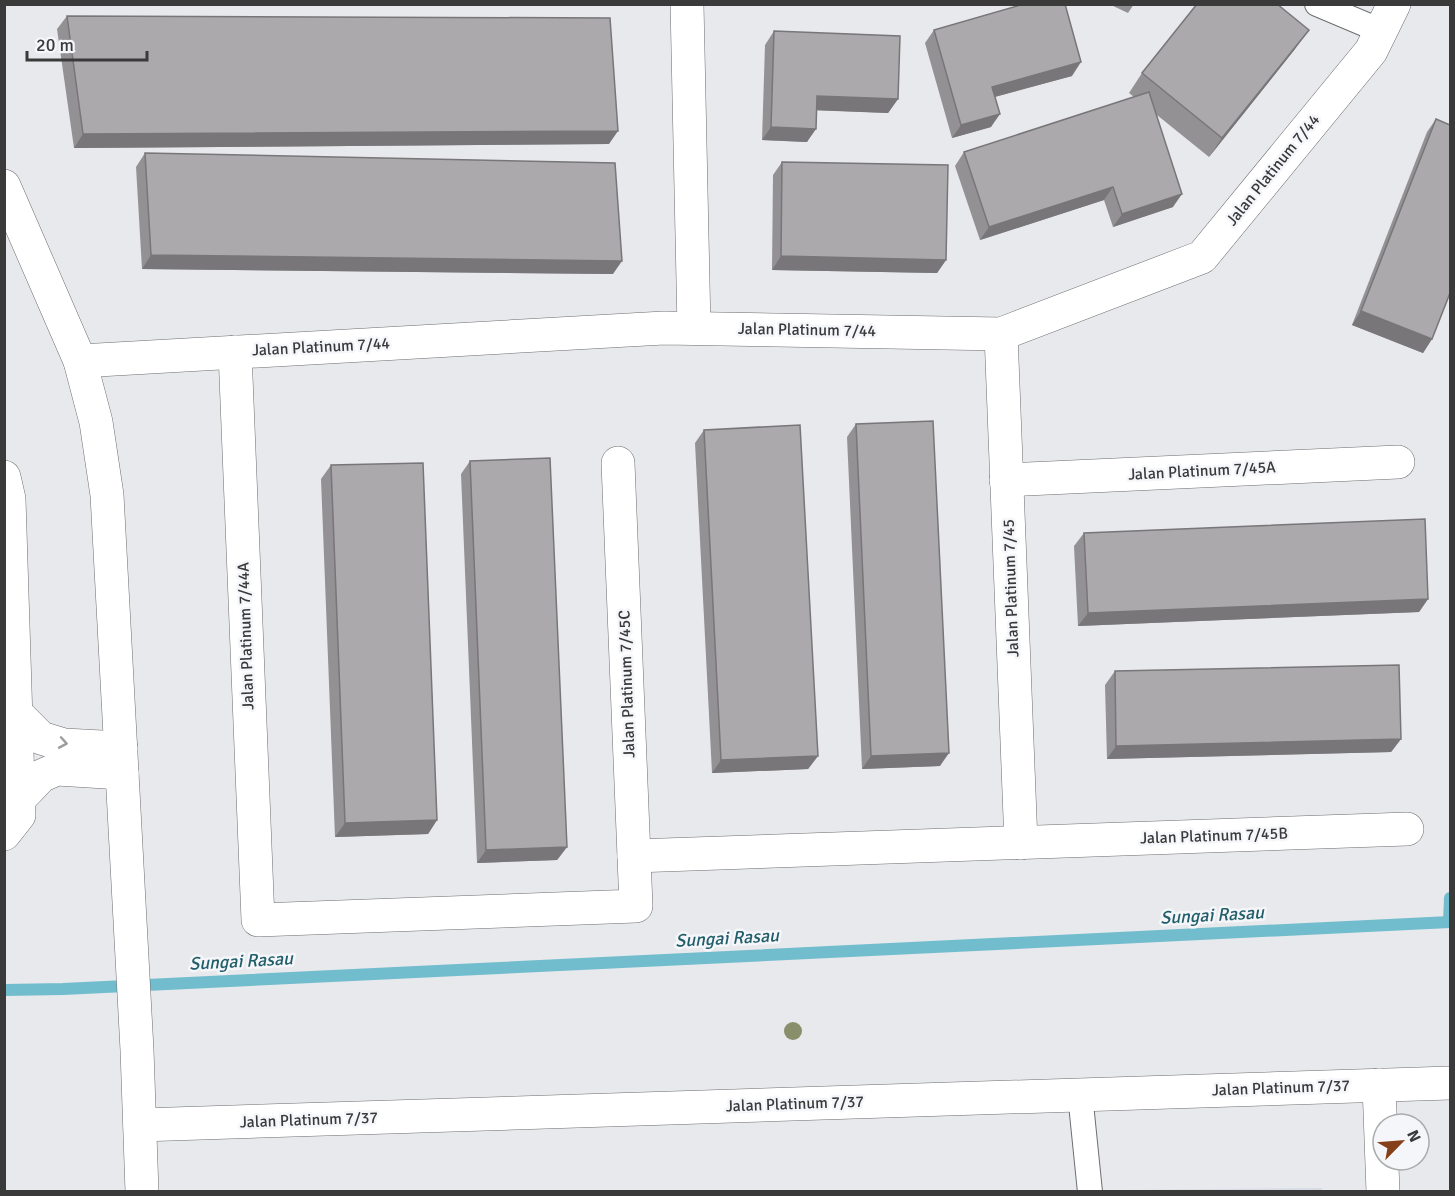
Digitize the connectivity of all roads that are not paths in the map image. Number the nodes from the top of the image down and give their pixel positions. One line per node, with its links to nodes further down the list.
1 (687, 4): 5 (street)
2 (1317, 4): 3 (lane)
3 (1387, 18): 6 (street, Jalan Platinum 7/44)
4 (4, 186): 8 (street)
5 (694, 328): 6 (street, Jalan Platinum 7/44); 7 (street, Jalan Platinum 7/44)
6 (1000, 334): 11 (street, Jalan Platinum 7/45)
7 (235, 352): 8 (street, Jalan Platinum 7/44); 20 (street, Jalan Platinum 7/44A)
8 (80, 360): 14 (street)
9 (1398, 462): 11 (street, Jalan Platinum 7/45A)
10 (618, 463): 19 (street, Jalan Platinum 7/45C)
11 (1006, 480): 18 (street, Jalan Platinum 7/45)
12 (6, 492): 13 (street)
13 (16, 713): 14 (street, one-way to 14); 15 (street)
14 (121, 760): 15 (street); 24 (street)
15 (19, 799): 17 (street)
16 (1407, 829): 18 (street, Jalan Platinum 7/45B)
17 (4, 834)
18 (1021, 843): 19 (street, Jalan Platinum 7/45B)
19 (634, 856): 20 (street, Jalan Platinum 7/45C)
20 (636, 906)
21 (1450, 1083): 22 (street, Jalan Platinum 7/37)
22 (1379, 1085): 23 (street, Jalan Platinum 7/37); 27 (street)
23 (1080, 1094): 24 (street, Jalan Platinum 7/37); 26 (lane)
24 (140, 1125): 25 (street)
25 (142, 1191)
26 (1090, 1191)
27 (1383, 1191)

